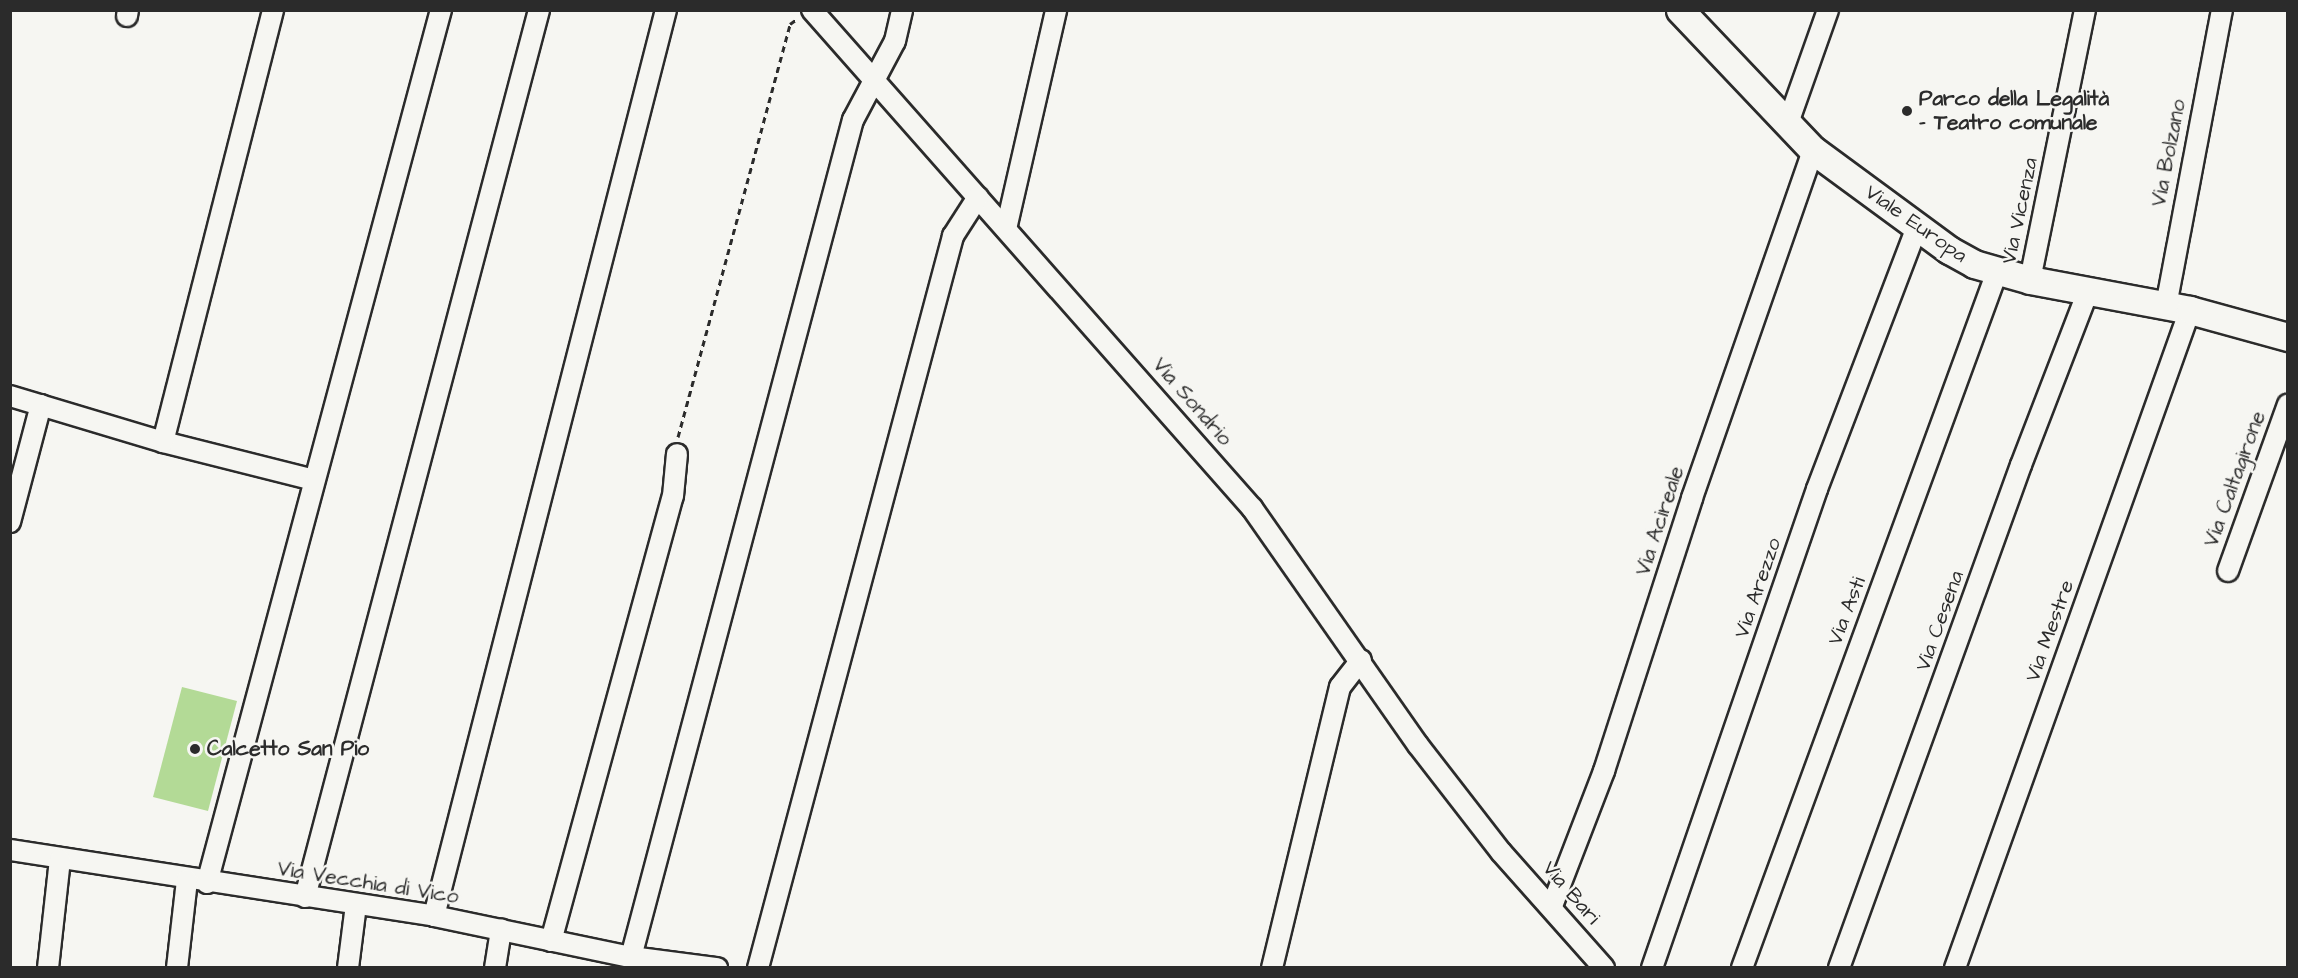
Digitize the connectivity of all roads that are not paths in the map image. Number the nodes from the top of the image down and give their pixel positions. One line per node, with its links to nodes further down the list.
1 (273, 10): 26 (street)
2 (441, 10): 28 (street)
3 (539, 10): 37 (street)
4 (666, 10): 40 (street)
5 (903, 10): 12 (street)
6 (1056, 10): 17 (street)
7 (1680, 10): 13 (street, Viale Europa)
8 (1828, 10): 13 (street)
9 (2085, 10): 19 (street, Via Vicenza)
10 (2222, 10): 21 (street, Via Bolzano)
11 (806, 14): 12 (street, Via Sondrio)
12 (875, 79): 15 (street, Via Sondrio); 43 (street)
13 (1788, 123): 14 (street, Viale Europa)
14 (1813, 150): 16 (street, Viale Europa); 39 (street, Via Acireale)
15 (978, 197): 17 (street, Via Sondrio); 49 (street)
16 (1917, 227): 18 (street, Viale Europa); 52 (street, Via Arezzo)
17 (1006, 229): 31 (street, Via Sondrio)
18 (1997, 272): 19 (street, Viale Europa); 53 (street, Via Asti)
19 (2030, 280): 20 (street, Viale Europa)
20 (2088, 291): 21 (street, Viale Europa); 54 (street, Via Cesena)
21 (2178, 308): 22 (street, Viale Europa); 55 (street, Via Mestre)
22 (2288, 337)
23 (10, 396): 25 (street)
24 (2288, 404): 30 (street, Via Caltagirone)
25 (41, 405): 26 (street); 29 (street)
26 (163, 442): 28 (street)
27 (677, 454): 42 (street)
28 (314, 480): 36 (street)
29 (10, 522)
30 (2228, 570)
31 (1361, 660): 33 (street, Via Sondrio); 50 (street)
32 (10, 850): 34 (street, Via Vecchia di Vico)
33 (1501, 852): 39 (street, Via Bari)
34 (60, 860): 35 (street, Via Vecchia di Vico); 45 (street)
35 (187, 880): 36 (street, Via Vecchia di Vico); 46 (street)
36 (207, 882): 37 (street, Via Vecchia di Vico)
37 (305, 897): 38 (street, Via Vecchia di Vico)
38 (356, 905): 40 (street, Via Vecchia di Vico); 47 (street)
39 (1552, 906): 51 (street, Via Bari)
40 (434, 916): 41 (street, Via Vecchia di Vico)
41 (501, 929): 42 (street, Via Vecchia di Vico); 48 (street)
42 (551, 941): 43 (street, Via Vecchia di Vico)
43 (631, 957): 44 (street, Via Vecchia di Vico)
44 (712, 967)
45 (48, 968)
46 (177, 968)
47 (348, 968)
48 (495, 968)
49 (758, 968)
50 (1272, 968)
51 (1604, 968)
52 (1652, 968)
53 (1742, 968)
54 (1839, 968)
55 (1955, 968)

